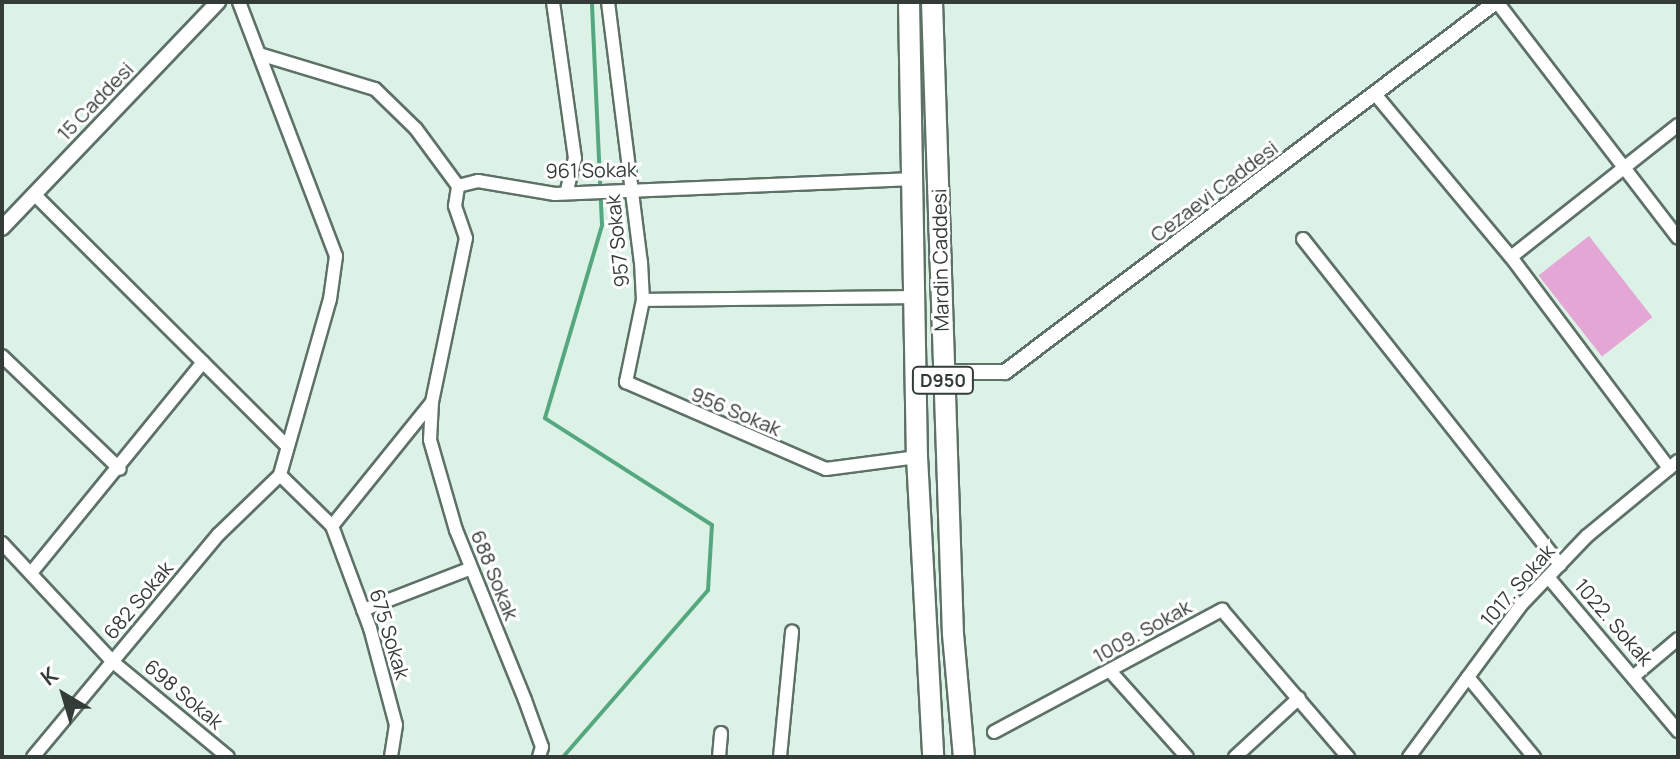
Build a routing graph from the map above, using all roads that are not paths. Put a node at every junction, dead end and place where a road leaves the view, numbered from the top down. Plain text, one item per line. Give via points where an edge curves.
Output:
1 (218, 2) edge
2 (239, 2) edge
3 (553, 2) edge
4 (608, 2) edge
5 (909, 2) edge
6 (932, 2) edge
7 (1496, 2) edge
8 (259, 54) junction
9 (1375, 94) junction
10 (1678, 125) edge
11 (1624, 168) junction
12 (914, 179) junction
13 (458, 186) junction
14 (632, 189) junction
15 (570, 193) junction
16 (34, 194) junction
17 (2, 228) edge
18 (1678, 238) edge
19 (1303, 239) dead end
20 (1511, 257) junction
21 (915, 297) junction
22 (643, 300) junction
23 (2, 356) edge
24 (203, 362) junction
25 (942, 372) junction
26 (432, 402) junction
27 (287, 446) junction
28 (917, 457) junction
29 (1673, 464) edge
30 (120, 469) junction
31 (280, 475) junction
32 (332, 526) junction
33 (2, 543) edge
34 (1560, 565) junction
35 (469, 569) junction
36 (31, 573) junction
37 (1548, 577) junction
38 (363, 610) junction
39 (792, 632) dead end
40 (1678, 639) edge
41 (113, 662) junction
42 (1111, 672) junction
43 (1634, 676) junction
44 (1468, 677) junction
45 (1299, 698) junction
46 (1678, 731) edge
47 (994, 732) dead end
48 (721, 733) dead end
49 (38, 755) edge
50 (228, 757) edge
51 (391, 757) edge
52 (539, 757) edge
53 (719, 757) edge
54 (780, 757) edge
55 (933, 757) edge
56 (964, 757) edge
57 (1187, 757) edge
58 (1235, 757) edge
59 (1348, 757) edge
60 (1409, 757) edge
61 (1534, 757) edge

1 - 16 street, 15 Caddesi
2 - 8 street
3 - 15 street via 575,158
4 - 14 street, 957 Sokak
5 - 12 highway, Mardin Caddesi / D950
6 - 25 highway, Mardin Caddesi / D950
7 - 9 street, Cezaevi Caddesi
7 - 11 street
8 - 13 street via 375,89 416,129
8 - 27 street via 336,256 330,299
9 - 20 street
9 - 25 street, Cezaevi Caddesi via 1005,372
10 - 11 street
11 - 18 street
11 - 20 street
12 - 14 street, 961 Sokak
12 - 21 highway, Mardin Caddesi / D950
13 - 15 street, 961 Sokak via 478,181
13 - 26 street via 455,206 466,238
14 - 15 street, 961 Sokak
14 - 22 street, 957 Sokak
16 - 17 street, 15 Caddesi
16 - 24 street
19 - 34 street
20 - 29 street
21 - 22 street, 957 Sokak
21 - 28 highway, Mardin Caddesi / D950
22 - 28 street, 956 Sokak via 626,363 626,382 633,389 826,469
23 - 30 street
24 - 27 street
24 - 30 street
25 - 56 highway, Mardin Caddesi / D950
26 - 32 street
26 - 35 street, 688 Sokak via 430,440
27 - 31 street
28 - 55 highway, Mardin Caddesi / D950
29 - 34 street, 1017. Sokak
30 - 36 street
31 - 32 street
31 - 41 street, 682 Sokak via 219,534
32 - 38 street, 675 Sokak
33 - 36 street, 698 Sokak
34 - 37 street, 1017. Sokak
35 - 38 street
35 - 52 street, 688 Sokak via 525,700 542,747
36 - 41 street, 698 Sokak
37 - 43 street, 1022. Sokak
37 - 44 street, 1017. Sokak
38 - 51 street, 675 Sokak via 396,725
39 - 54 street
40 - 43 street
41 - 49 street, 682 Sokak
41 - 50 street, 698 Sokak
42 - 45 street, 1009. Sokak via 1222,610
42 - 47 street, 1009. Sokak
42 - 57 street
43 - 46 street, 1022. Sokak
44 - 60 street, 1017. Sokak
44 - 61 street
45 - 58 street
45 - 59 street, 1009. Sokak
48 - 53 street

